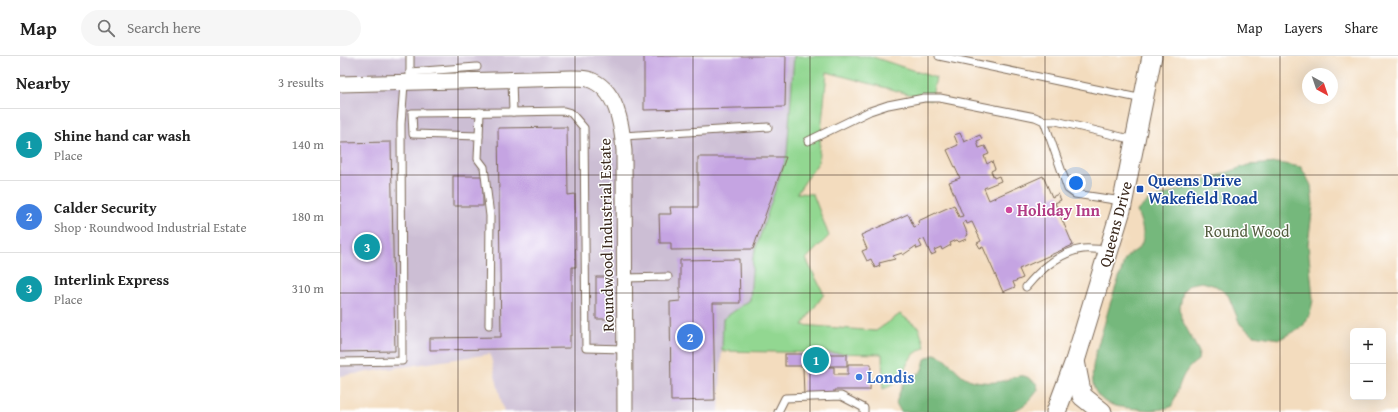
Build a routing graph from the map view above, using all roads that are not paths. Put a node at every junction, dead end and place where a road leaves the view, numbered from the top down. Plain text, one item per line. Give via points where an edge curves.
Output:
1 (410, 56) edge
2 (939, 56) edge
3 (1152, 56) edge
4 (477, 67) dead end
5 (512, 78) junction
6 (408, 80) junction
7 (340, 84) edge
8 (1144, 99) junction
9 (480, 112) junction
10 (513, 112) junction
11 (1044, 121) junction
12 (768, 127) dead end
13 (479, 136) junction
14 (623, 136) junction
15 (1135, 140) junction
16 (808, 141) dead end
17 (1123, 201) junction
18 (1109, 250) junction
19 (668, 277) dead end
20 (625, 278) junction
21 (1026, 287) dead end
22 (489, 326) dead end
23 (625, 349) junction
24 (1075, 361) junction
25 (340, 362) edge
26 (625, 412) edge
27 (778, 412) edge
28 (864, 412) edge
29 (1056, 412) edge
30 (1102, 412) edge

1 - 6 lane
2 - 8 lane
3 - 8 street, Queens Drive
4 - 6 lane
5 - 6 street, Roundwood Industrial Estate
5 - 10 lane
5 - 14 street, Roundwood Industrial Estate via 588,79 605,90 617,108
6 - 7 street, Roundwood Industrial Estate
6 - 25 lane via 401,124 402,361
8 - 15 street, Queens Drive
9 - 10 lane
9 - 13 lane
9 - 13 lane via 412,113 413,134
10 - 23 lane via 564,111 571,113 584,128 586,348
11 - 15 lane via 1056,121
11 - 16 lane via 940,98 924,98 888,104
11 - 17 lane via 1068,189 1075,194
12 - 14 lane
13 - 22 lane via 478,159 484,167 490,216
14 - 20 street, Roundwood Industrial Estate
15 - 17 street, Queens Drive
17 - 18 street, Queens Drive
18 - 21 lane via 1085,249 1067,255 1046,266
18 - 24 street, Queens Drive
19 - 20 lane
20 - 23 street, Roundwood Industrial Estate
23 - 26 street, Roundwood Industrial Estate
24 - 29 street, Queens Drive
24 - 30 street via 1082,396
27 - 28 lane via 785,398 841,396 864,408

